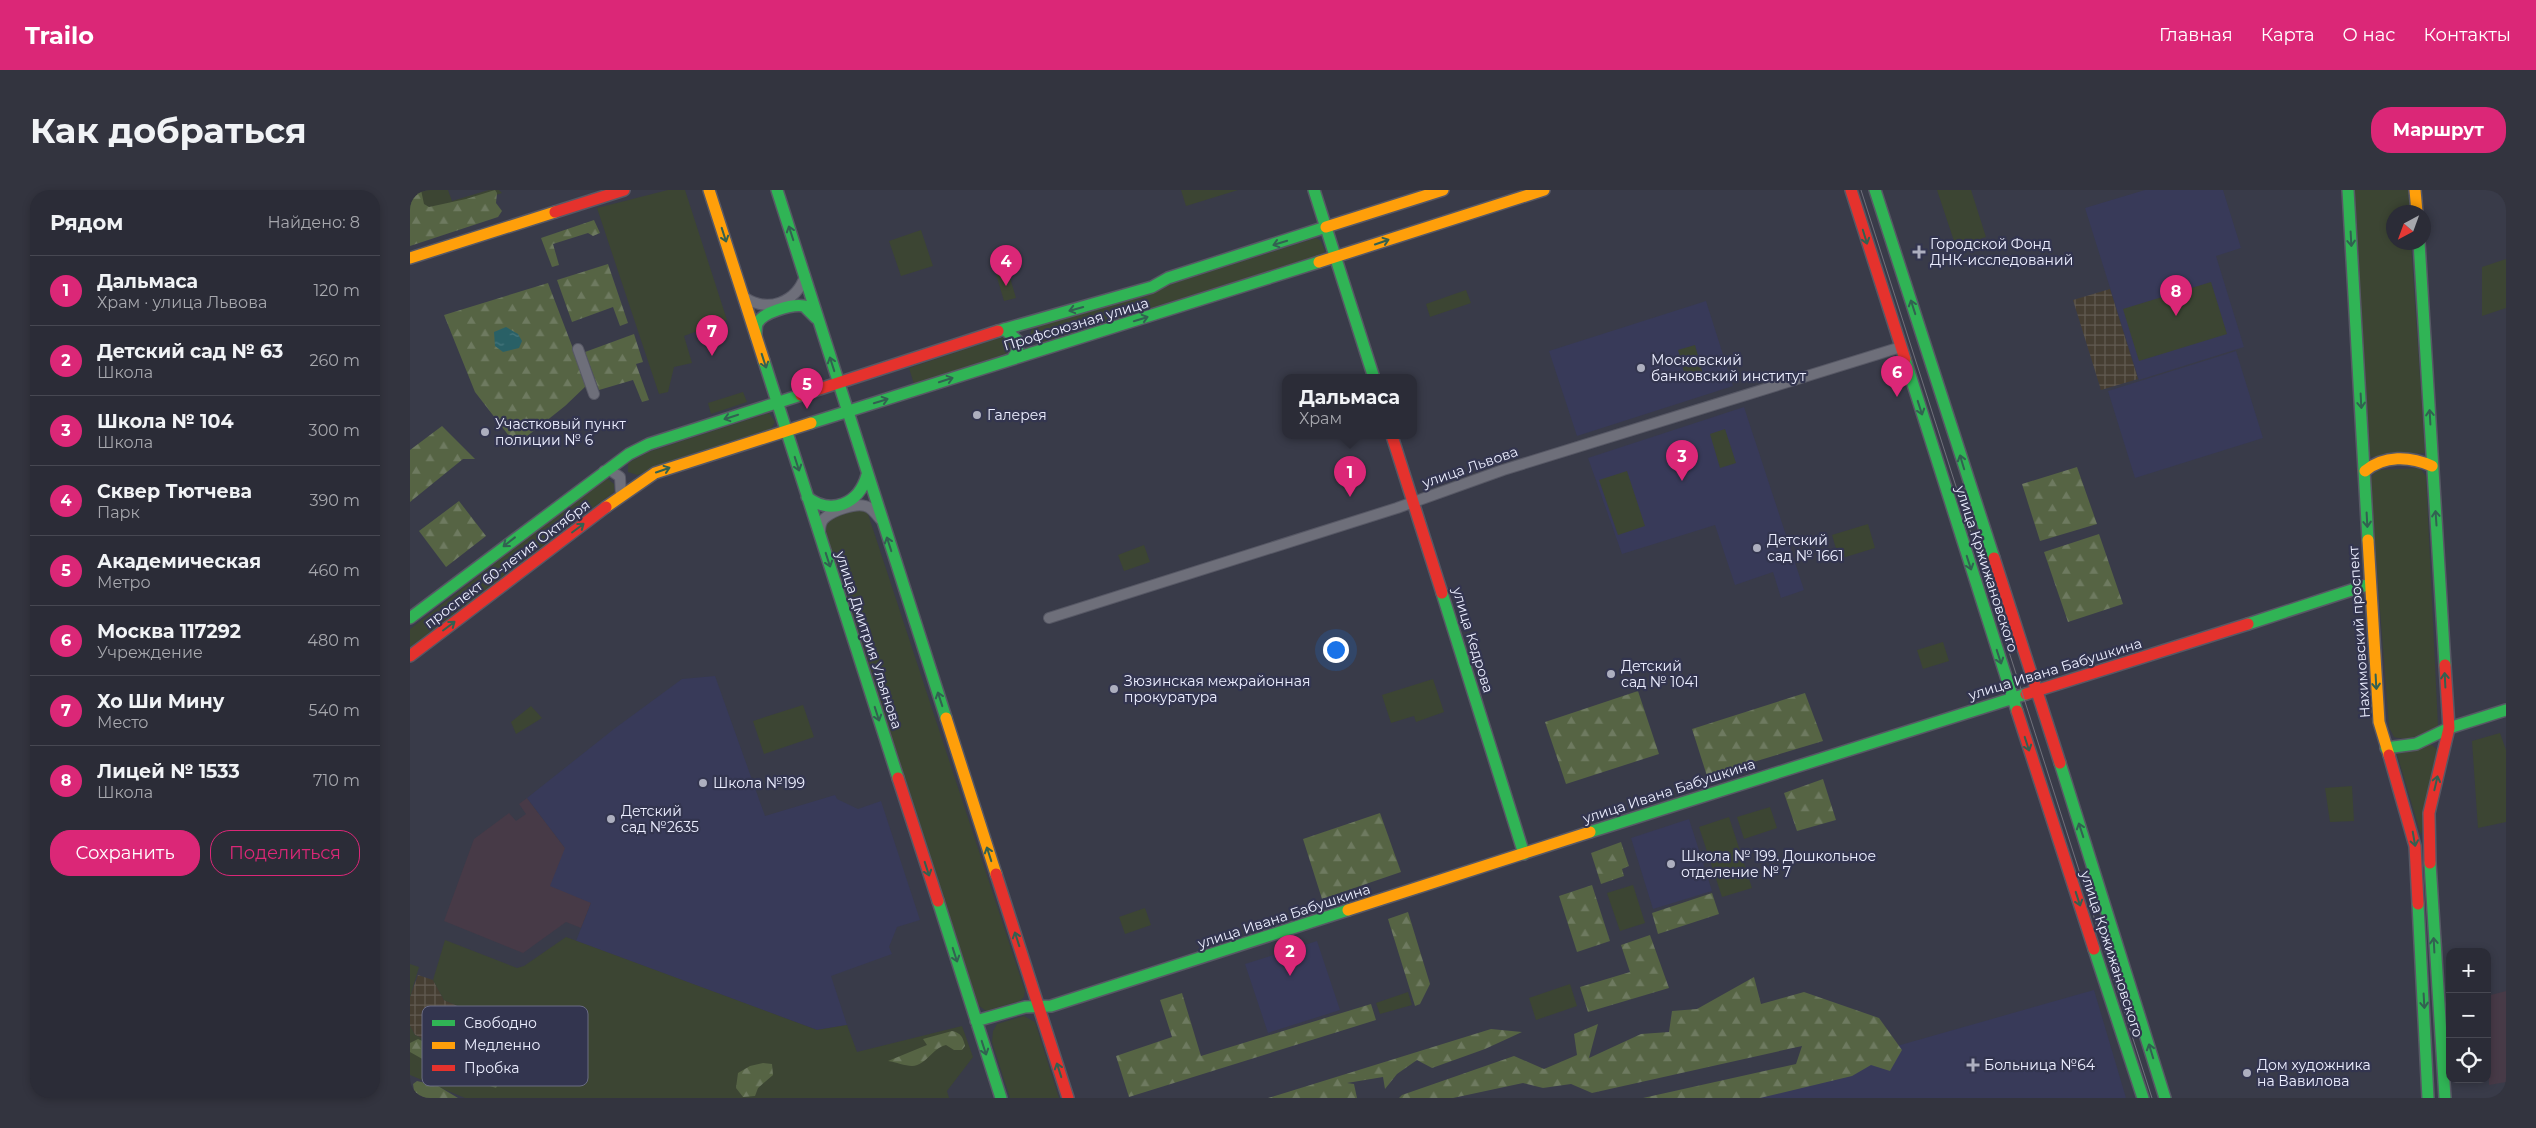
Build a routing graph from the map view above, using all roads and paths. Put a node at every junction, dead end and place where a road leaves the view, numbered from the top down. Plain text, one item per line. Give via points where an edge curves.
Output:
1 (624, 190) edge
2 (709, 190) edge
3 (777, 190) edge
4 (1314, 190) edge
5 (1443, 190) edge
6 (1851, 190) edge
7 (1874, 190) edge
8 (2348, 190) edge
9 (2415, 190) edge
10 (1541, 191) edge
11 (2416, 205) edge
12 (1326, 229) junction
13 (2419, 250) edge
14 (410, 258) edge
15 (1336, 258) junction
16 (804, 276) junction
17 (744, 297) junction
18 (818, 320) junction
19 (1026, 323) junction
20 (1004, 329) junction
21 (756, 337) junction
22 (1900, 347) junction
23 (578, 349) dead end
24 (1037, 351) junction
25 (1012, 359) junction
26 (1373, 374) edge
27 (838, 383) junction
28 (594, 394) dead end
29 (777, 402) junction
30 (847, 411) junction
31 (786, 431) junction
32 (1393, 439) edge
33 (2432, 466) junction
34 (604, 471) junction
35 (2365, 471) junction
36 (868, 475) junction
37 (621, 495) junction
38 (807, 497) junction
39 (1414, 502) junction
40 (882, 522) junction
41 (820, 534) junction
42 (2370, 584) junction
43 (410, 618) edge
44 (1049, 618) dead end
45 (410, 656) edge
46 (2036, 691) junction
47 (2012, 698) junction
48 (2506, 710) edge
49 (2449, 728) junction
50 (2386, 748) junction
51 (1524, 854) junction
52 (1038, 1006) junction
53 (976, 1021) junction
54 (2444, 1081) junction
55 (1001, 1098) edge
56 (1068, 1098) edge
57 (2143, 1098) edge
58 (2165, 1098) edge
59 (2428, 1098) edge
60 (2445, 1098) edge
61 (2458, 1098) edge

1 - 14 main road
2 -> 17 main road, улица Дмитрия Ульянова
16 -> 3 main road
4 - 12 main road
5 - 12 main road, Профсоюзная улица
6 -> 22 main road, улица Кржижановского
46 -> 7 main road, улица Кржижановского
8 -> 35 main road, Нахимовский проспект
9 - 11 main road
15 -> 10 main road, Профсоюзная улица
12 - 15 main road
12 -> 19 main road, Профсоюзная улица via 1168,278 1152,287
33 -> 13 main road
24 -> 15 main road, Профсоюзная улица
15 - 26 main road
16 - 17 street via 799,289 788,300 766,306
16 - 18 main road
17 - 21 main road, улица Дмитрия Ульянова
18 - 21 main road via 811,311 797,305 761,318
27 -> 18 main road
19 - 20 main road, Профсоюзная улица
19 - 24 main road via 1025,338
20 - 25 main road via 1018,341 1017,352
20 - 27 main road, Профсоюзная улица
21 -> 29 main road, улица Дмитрия Ульянова
22 - 39 street, улица Львова via 1503,470
22 -> 47 main road, улица Кржижановского
23 - 28 street
24 - 25 main road, Профсоюзная улица
30 -> 25 main road, Профсоюзная улица
27 - 29 main road, Профсоюзная улица
27 - 30 main road
29 - 31 main road, улица Дмитрия Ульянова
29 -> 34 main road, Профсоюзная улица via 649,444
30 - 31 main road, Профсоюзная улица
30 - 36 main road
37 -> 31 main road, Профсоюзная улица via 655,473
31 -> 38 main road, улица Дмитрия Ульянова
32 - 39 main road, улица Кедрова
33 - 35 main road via 2423,461 2397,460 2374,464
49 -> 33 main road
34 - 37 street via 610,470 620,477
34 -> 43 main road, проспект 60-летия Октября
35 -> 42 main road, Нахимовский проспект
36 - 38 main road via 860,494 838,504 819,506
36 - 40 main road
45 -> 37 main road, проспект 60-летия Октября
38 - 41 main road, улица Дмитрия Ульянова
39 - 44 street, улица Львова
39 - 51 main road, улица Кедрова
40 - 41 street via 865,506 856,506 826,516
52 -> 40 main road
41 -> 53 main road, улица Дмитрия Ульянова
42 - 46 main road, улица Ивана Бабушкина
42 -> 50 main road, Нахимовский проспект via 2378,716
46 - 47 main road, улица Ивана Бабушкина
58 -> 46 main road, улица Кржижановского
47 - 51 main road, улица Ивана Бабушкина
47 -> 57 main road, улица Кржижановского
48 - 49 main road
49 - 50 main road via 2416,744
54 -> 49 main road via 2428,834
50 -> 59 main road, Нахимовский проспект via 2415,846
51 - 52 main road, улица Ивана Бабушкина via 1051,1006
52 - 53 main road, улица Ивана Бабушкина
56 -> 52 main road
53 -> 55 main road, улица Дмитрия Ульянова
54 - 60 main road
54 - 61 main road

